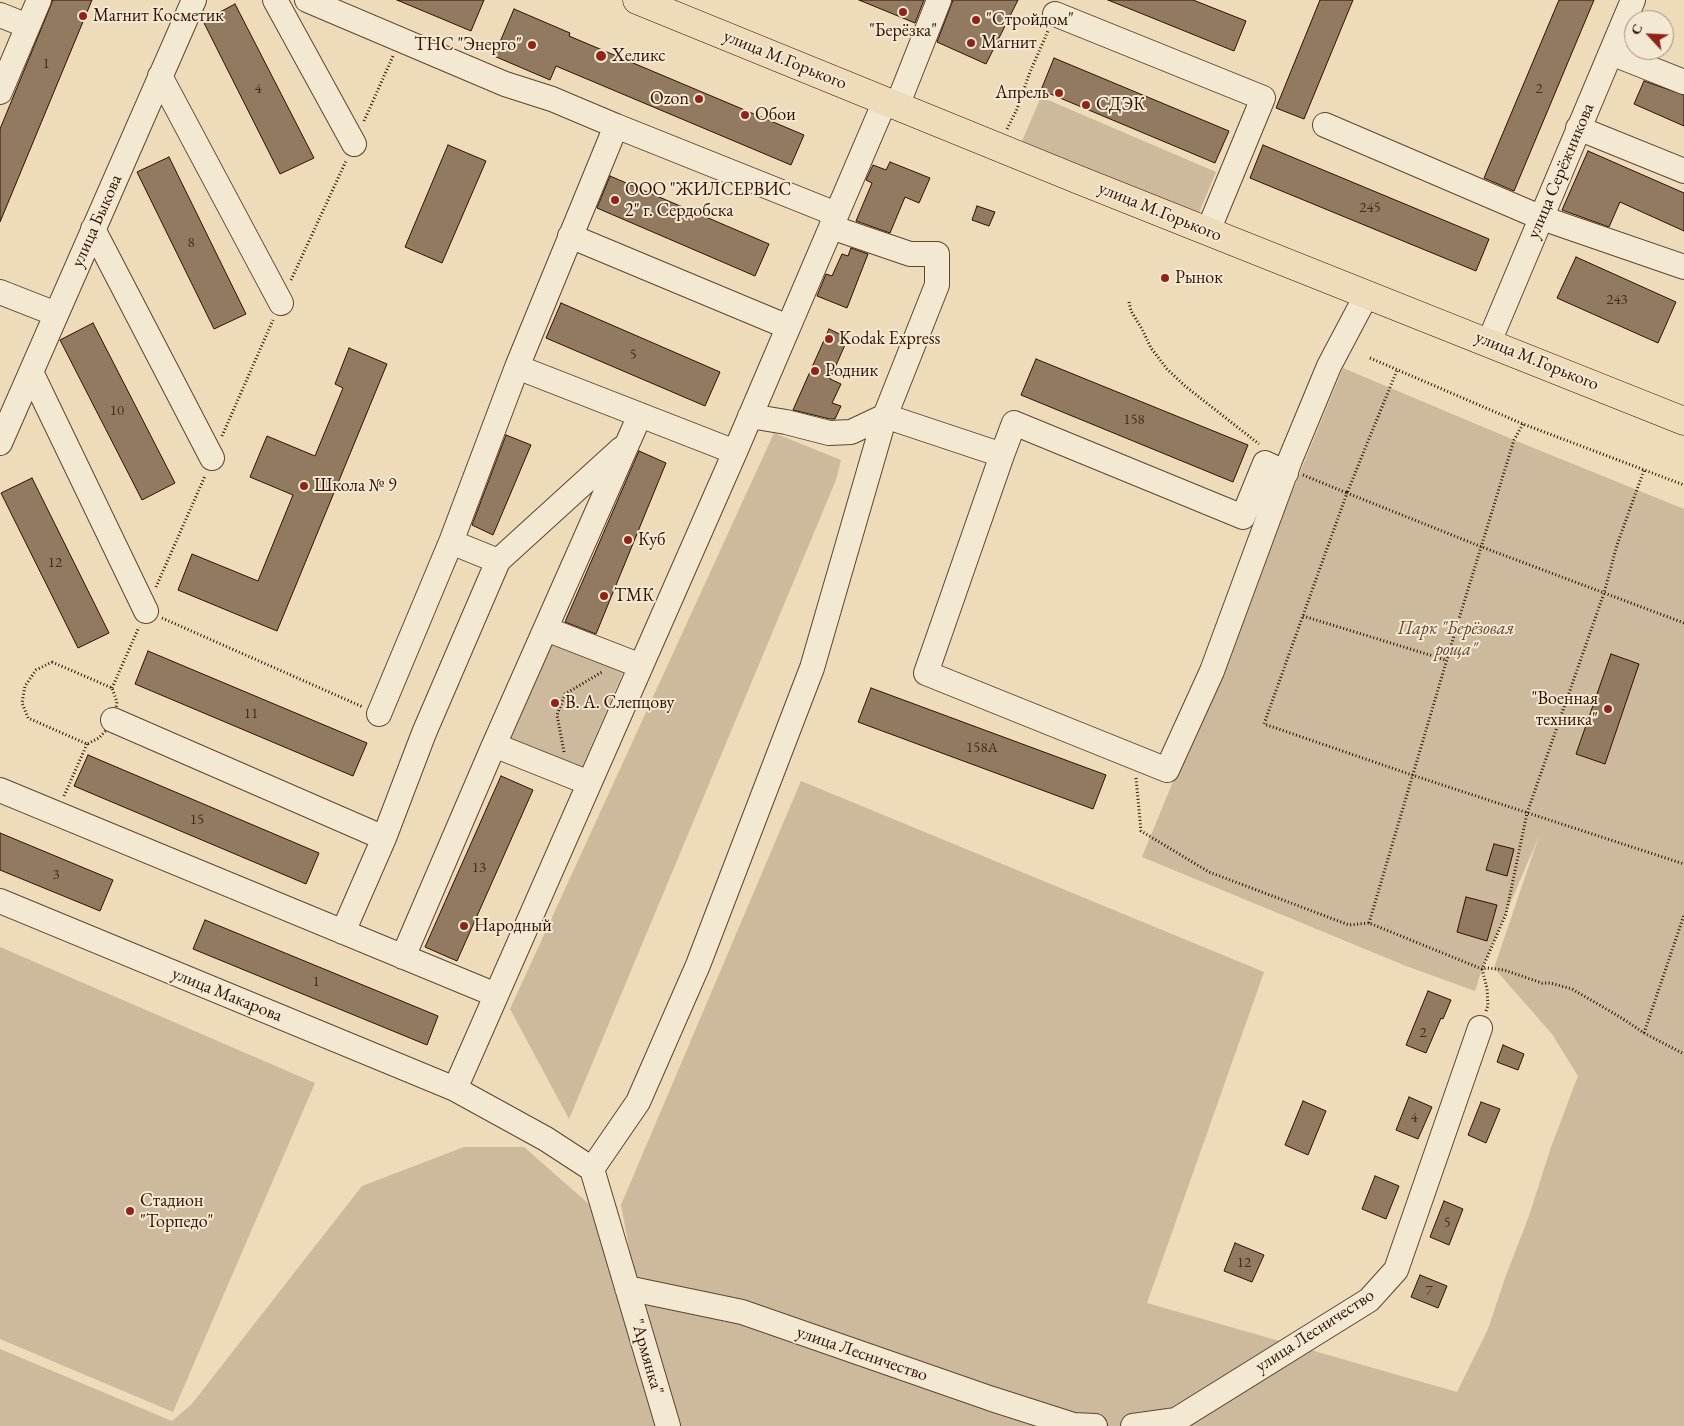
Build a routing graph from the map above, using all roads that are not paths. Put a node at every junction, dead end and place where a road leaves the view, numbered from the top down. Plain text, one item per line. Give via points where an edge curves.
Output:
1 (39, 0) edge
2 (194, 0) edge
3 (275, 0) edge
4 (307, 0) edge
5 (637, 0) edge
6 (939, 0) edge
7 (1633, 0) edge
8 (1055, 14) road end
9 (0, 15) edge
10 (28, 26) junction
11 (1611, 53) junction
12 (160, 76) junction
13 (1684, 82) edge
14 (0, 92) edge
15 (891, 104) junction
16 (1325, 125) dead end
17 (616, 126) junction
18 (1578, 128) junction
19 (354, 144) road end
20 (1684, 171) edge
21 (1542, 218) junction
22 (833, 220) junction
23 (94, 229) junction
24 (1208, 231) junction
25 (570, 236) junction
26 (1684, 267) edge
27 (0, 292) edge
28 (1367, 294) junction
29 (281, 303) road end
30 (56, 314) junction
31 (788, 327) junction
32 (1489, 342) junction
33 (517, 367) junction
34 (31, 372) junction
35 (640, 415) junction
36 (750, 416) junction
37 (884, 416) junction
38 (1684, 421) edge
39 (628, 442) junction
40 (0, 443) edge
41 (734, 452) junction
42 (1002, 455) junction
43 (212, 458) road end
44 (1288, 466) junction
45 (451, 542) junction
46 (498, 561) junction
47 (146, 611) road end
48 (546, 629) junction
49 (632, 662) junction
50 (379, 714) road end
51 (113, 720) road end
52 (494, 744) junction
53 (579, 779) junction
54 (0, 790) edge
55 (384, 838) junction
56 (0, 901) edge
57 (343, 932) junction
58 (403, 957) junction
59 (496, 995) junction
60 (1480, 1028) road end
61 (455, 1089) junction
62 (592, 1169) junction
63 (627, 1288) junction
64 (668, 1426) edge
65 (1095, 1426) edge
66 (1133, 1426) edge

1 - 10 street
2 - 12 street, улица Быкова
3 - 19 street
4 - 17 street via 505,84 552,99
5 - 15 main road, улица М.Горького
6 - 15 street
7 - 11 street, улица Серёжникова
8 - 24 street via 1263,98
9 - 10 street
10 - 14 street
11 - 13 street
11 - 18 street, улица Серёжникова
12 - 23 street, улица Быкова
12 - 29 street
15 - 22 street
15 - 24 main road, улица М.Горького
16 - 21 street
17 - 22 street
17 - 25 street
18 - 20 street
18 - 21 street, улица Серёжникова
21 - 26 street
21 - 32 street, улица Серёжникова
22 - 31 street
22 - 37 street via 910,254 937,254 937,285
23 - 30 street, улица Быкова
23 - 43 street
24 - 28 main road, улица М.Горького
25 - 31 street
25 - 33 street
27 - 30 street
28 - 32 main road, улица М.Горького
28 - 44 street via 1329,366
30 - 34 street, улица Быкова
31 - 36 street
32 - 38 main road, улица М.Горького
33 - 35 street
33 - 45 street
34 - 40 street, улица Быкова
34 - 47 street
35 - 39 street
35 - 41 street
36 - 37 street via 830,434 851,432
36 - 41 street
37 - 42 street
37 - 62 street via 812,668 702,956 638,1102
39 - 46 street
39 - 48 street
41 - 49 street
42 - 44 street via 1014,423 1243,517 1264,463
42 - 44 street via 926,673 1167,770 1212,671
45 - 46 street
45 - 50 street
46 - 55 street via 424,733
48 - 49 street
48 - 52 street
49 - 53 street
51 - 55 street
52 - 53 street
52 - 58 street
53 - 59 street
54 - 57 street
55 - 57 street
56 - 61 street, улица Макарова
57 - 58 street
58 - 59 street
59 - 61 street
60 - 66 street, улица Лесничество via 1396,1270 1369,1300 1176,1420
61 - 62 street, улица Макарова via 546,1139
62 - 63 street, "Армянка"
63 - 64 street, "Армянка"
63 - 65 street, улица Лесничество via 742,1312 992,1399 1073,1425

